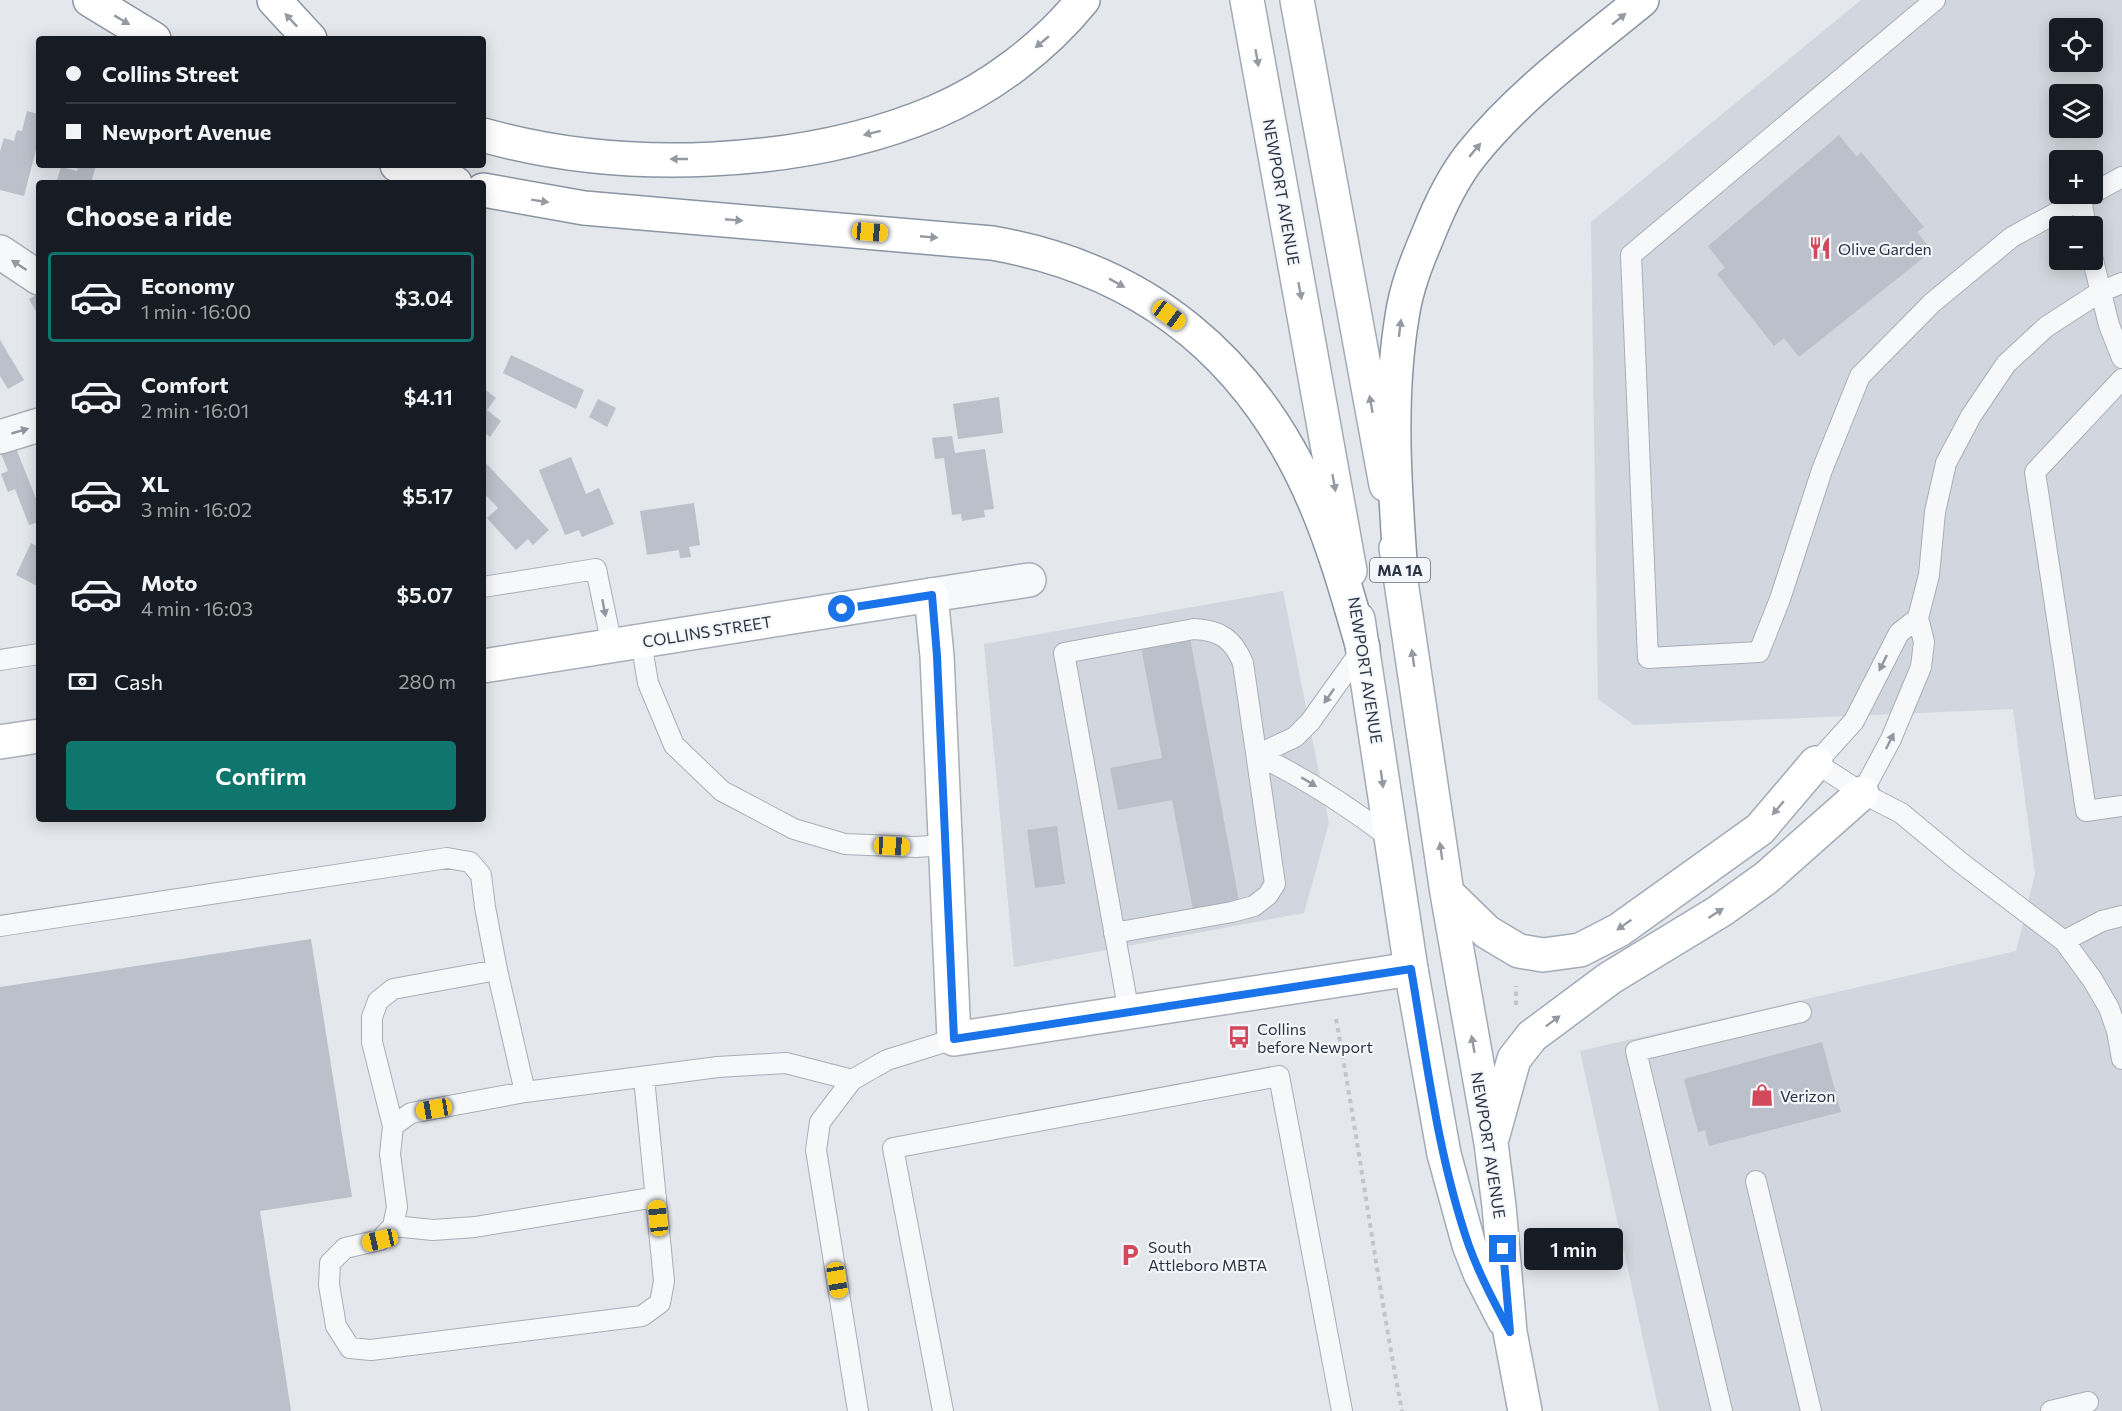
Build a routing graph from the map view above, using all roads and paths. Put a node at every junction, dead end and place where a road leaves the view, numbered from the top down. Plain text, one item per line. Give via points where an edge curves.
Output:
1 (90, 0) edge
2 (274, 0) edge
3 (1083, 0) edge
4 (1247, 0) edge
5 (1298, 0) edge
6 (1642, 0) edge
7 (1935, 0) edge
8 (149, 36) edge
9 (307, 36) edge
10 (486, 136) edge
11 (408, 168) edge
12 (2122, 177) edge
13 (446, 180) edge
14 (2103, 188) edge
15 (486, 191) edge
16 (2074, 204) edge
17 (0, 252) edge
18 (2095, 270) edge
19 (36, 276) edge
20 (2122, 283) edge
21 (2100, 292) junction
22 (2122, 358) edge
23 (2122, 379) edge
24 (36, 426) edge
25 (0, 437) edge
26 (1401, 575) junction
27 (1029, 580) dead end
28 (486, 587) edge
29 (932, 595) junction
30 (1918, 618) junction
31 (626, 644) junction
32 (1363, 648) junction
33 (36, 654) edge
34 (0, 660) edge
35 (486, 666) edge
36 (36, 736) edge
37 (0, 742) edge
38 (1257, 755) junction
39 (1816, 763) junction
40 (1862, 793) junction
41 (2122, 806) edge
42 (1390, 838) junction
43 (945, 845) junction
44 (1447, 892) junction
45 (2122, 916) edge
46 (0, 926) edge
47 (1114, 933) junction
48 (2064, 941) junction
49 (1411, 969) junction
50 (497, 970) junction
51 (1516, 976) dead end
52 (1515, 1006) dead end
53 (1801, 1012) dead end
54 (1129, 1013) junction
55 (1336, 1019) dead end
56 (954, 1039) junction
57 (2122, 1059) edge
58 (644, 1078) junction
59 (852, 1080) junction
60 (525, 1092) junction
61 (393, 1126) junction
62 (1491, 1143) junction
63 (1756, 1181) dead end
64 (656, 1197) junction
65 (393, 1226) junction
66 (1510, 1332) junction
67 (2088, 1402) dead end
68 (858, 1411) edge
69 (943, 1411) edge
70 (1342, 1411) edge
71 (1402, 1411) edge
72 (1525, 1411) edge
73 (1722, 1411) edge
74 (1811, 1411) edge
75 (2051, 1411) edge

1 -> 8 main road
9 -> 2 main road
3 -> 10 main road via 1023,57 961,98 887,130 832,143 748,156 644,158 549,150
4 -> 32 main road, NEWPORT AVENUE / MA 1A
26 -> 5 main road, NEWPORT AVENUE / MA 1A
26 -> 6 main road via 1395,483 1398,348 1410,282 1432,223 1469,157 1509,112
7 - 16 lane via 1631,255 1648,658 1759,652 1822,470 1860,376 1932,303 2012,237
11 - 13 main road
12 - 14 lane
15 -> 32 main road via 584,208 992,243 1051,256 1112,280 1158,307 1199,338 1237,374 1267,412 1316,506 1340,568
19 -> 17 street
18 - 21 lane
20 - 21 lane
21 - 22 lane
21 - 30 lane via 2046,327 2006,364 1971,416 1946,463 1935,512 1929,575
23 - 41 lane via 2035,472 2086,811
25 -> 24 street
44 -> 26 main road, NEWPORT AVENUE / MA 1A
27 - 29 street, COLLINS STREET
28 -> 31 lane via 596,569
29 - 31 main road, COLLINS STREET
29 - 43 main road
30 -> 39 lane via 1899,633 1854,721
40 -> 30 lane via 1891,739 1921,667 1924,642
31 - 35 main road, COLLINS STREET
31 - 43 lane via 674,744 722,792 794,828 844,844
32 -> 38 lane via 1310,722 1295,737
32 -> 42 main road, NEWPORT AVENUE / MA 1A
33 - 34 lane
36 - 37 main road
38 -> 42 lane via 1330,794
38 - 47 lane via 1275,884 1268,896 1254,906 1232,912
38 - 47 lane via 1243,663 1224,636 1209,629 1194,629 1064,653
39 - 40 lane
39 -> 44 main road via 1760,828 1619,930 1580,950 1543,955 1519,951 1486,932
40 - 48 lane via 1901,813
62 -> 40 main road via 1514,1059 1532,1036 1610,978 1766,878
42 - 49 main road, NEWPORT AVENUE / MA 1A
43 - 56 main road
62 -> 44 main road, NEWPORT AVENUE / MA 1A
45 - 48 lane via 2102,921
46 - 50 lane via 447,858 470,862 481,876
47 - 54 lane
48 - 57 lane via 2109,1008
49 - 54 main road
49 - 66 main road, NEWPORT AVENUE / MA 1A via 1450,1184 1480,1273
50 - 60 lane
50 - 61 lane via 393,989 378,1001 372,1017 372,1042
51 - 52 path
53 - 73 lane via 1636,1051
54 - 56 main road
55 - 71 path
56 - 59 lane via 887,1060
58 - 59 lane via 718,1067 786,1064
58 - 60 lane
58 - 64 lane
59 - 68 lane via 820,1122 816,1150
60 - 61 lane via 411,1113
61 - 65 lane via 390,1155 397,1207
62 - 66 main road, NEWPORT AVENUE / MA 1A
63 - 74 lane
64 - 65 lane via 475,1227 432,1230
64 - 65 lane via 664,1281 660,1303 642,1316 371,1350 350,1348 336,1326 329,1285 330,1263 345,1248 380,1240
66 - 72 main road, NEWPORT AVENUE / MA 1A
67 - 75 lane
69 - 70 lane via 893,1148 1279,1076

